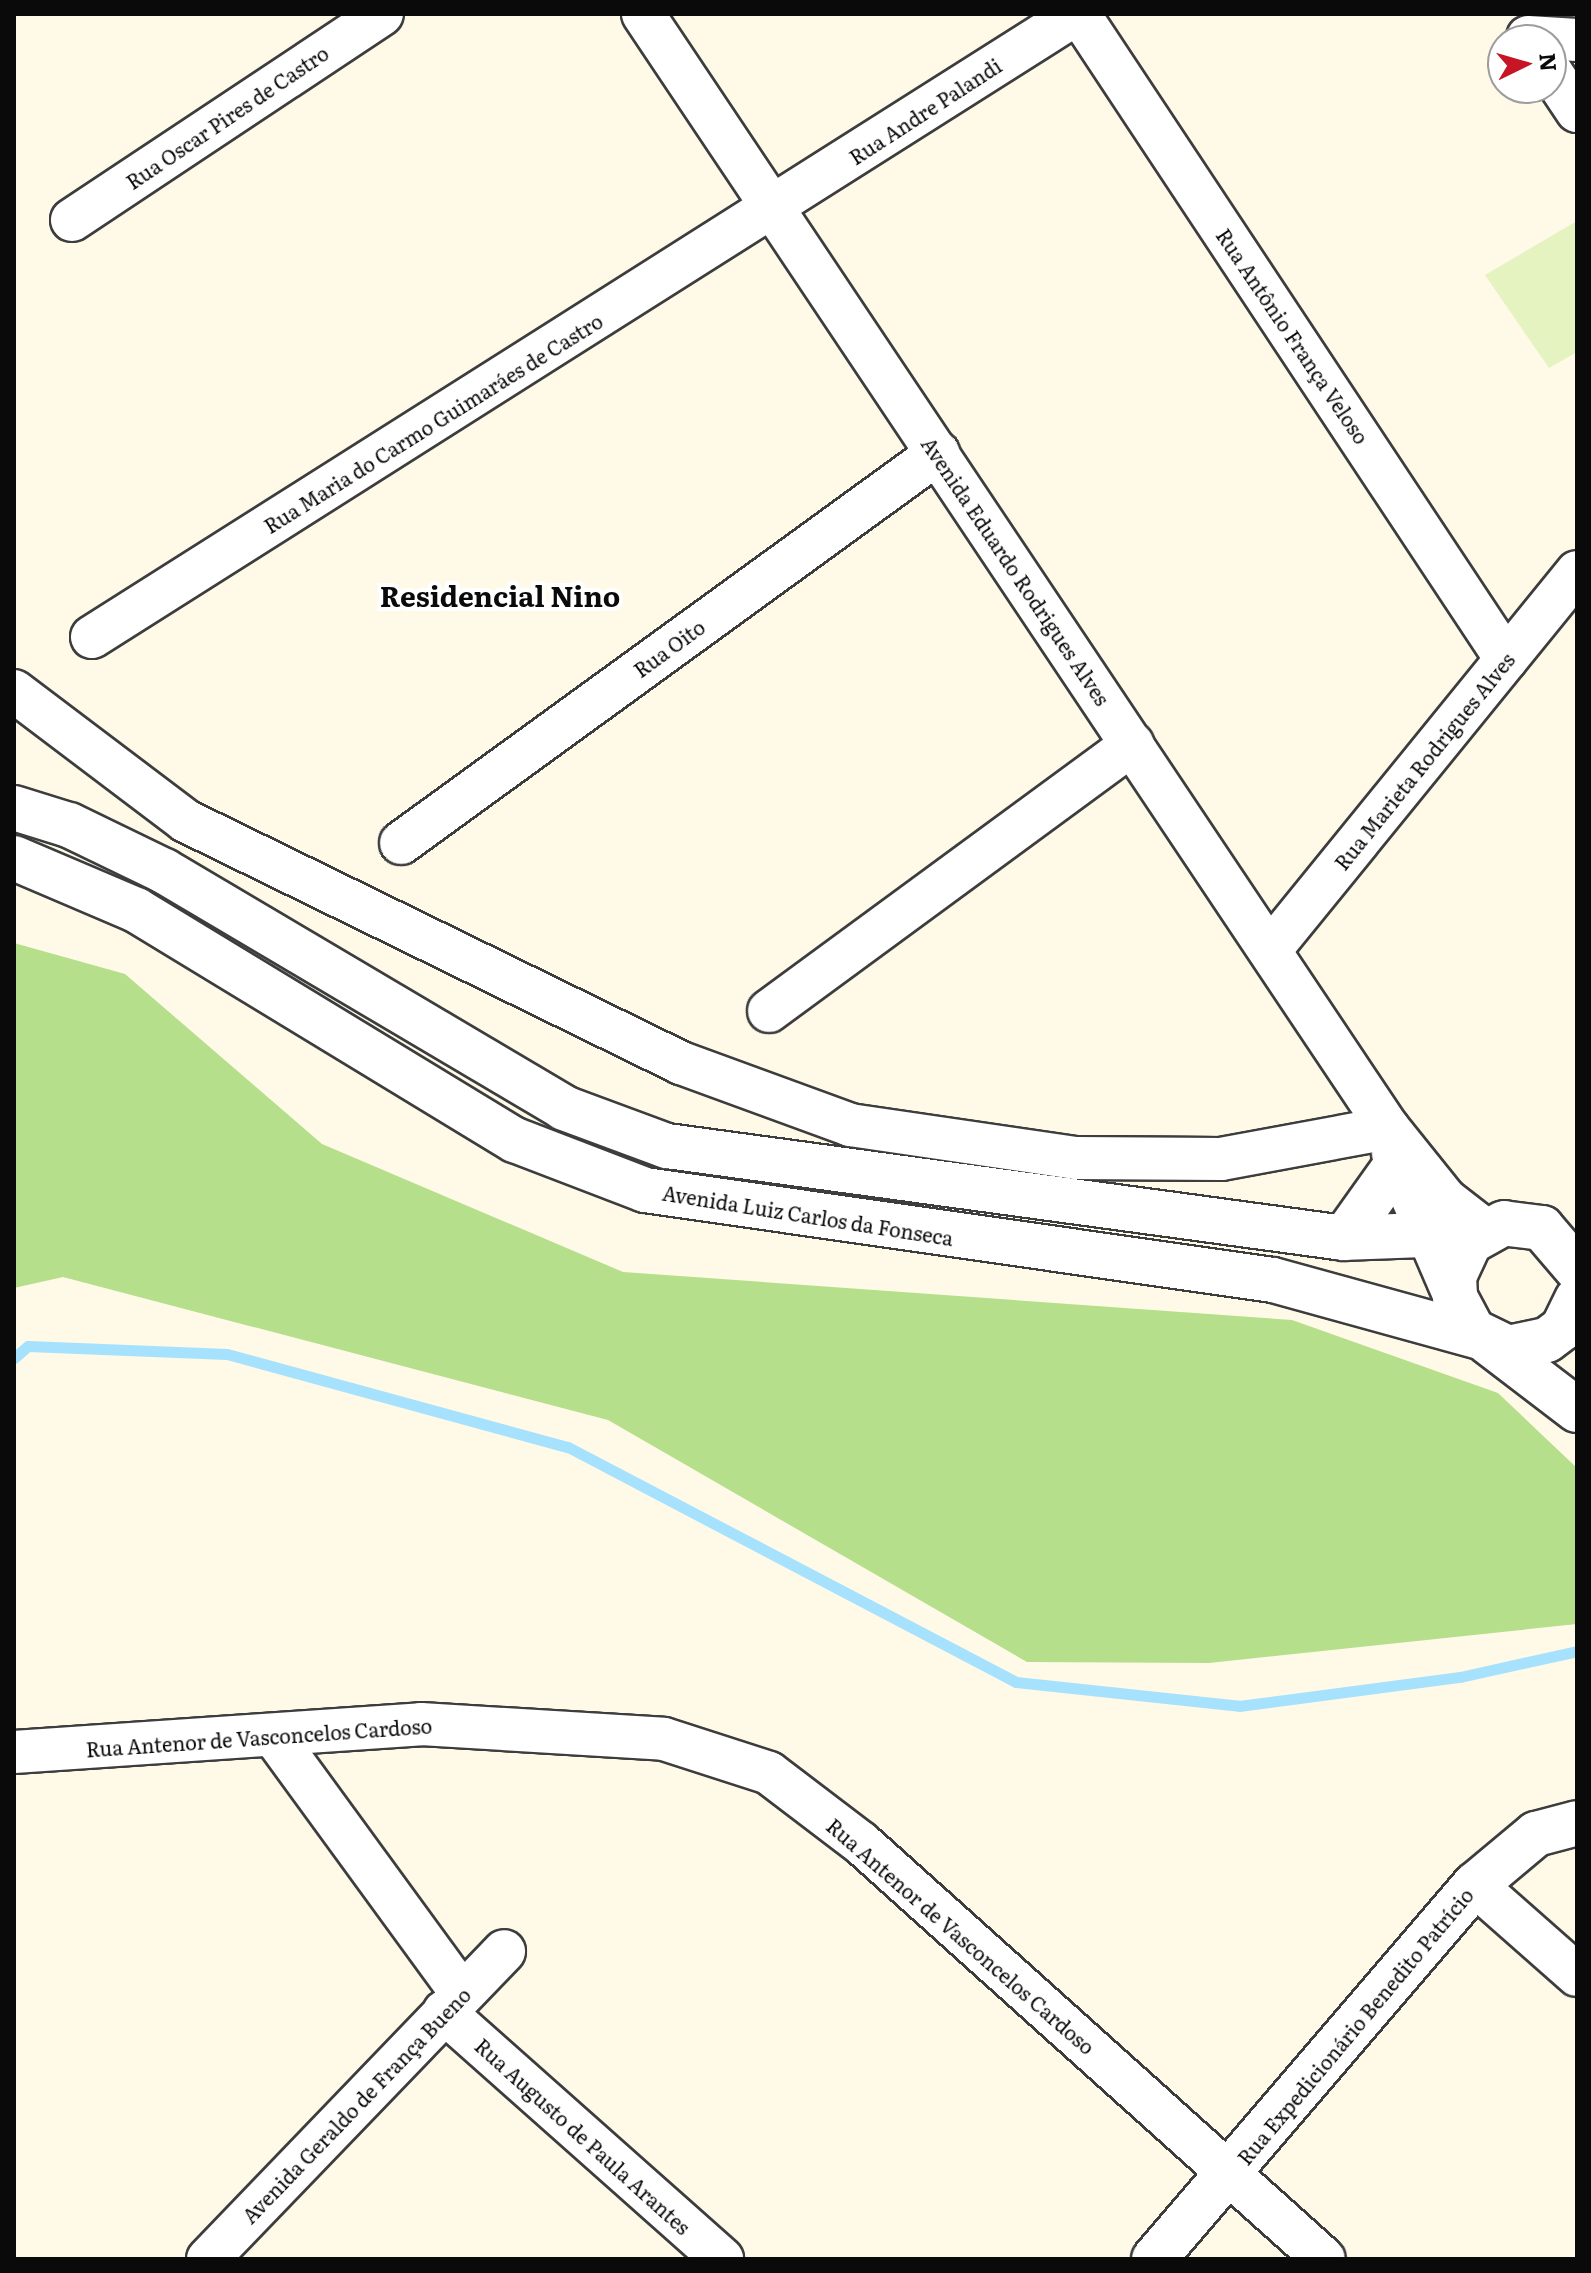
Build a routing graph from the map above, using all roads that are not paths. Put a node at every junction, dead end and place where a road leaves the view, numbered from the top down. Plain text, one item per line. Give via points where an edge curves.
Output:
1 (382, 14) edge
2 (643, 14) edge
3 (1077, 14) edge
4 (773, 208) junction
5 (72, 220) dead end
6 (938, 453) junction
7 (1577, 572) edge
8 (92, 637) dead end
9 (1506, 659) junction
10 (14, 691) edge
11 (1132, 744) junction
12 (14, 808) edge
13 (401, 843) dead end
14 (14, 858) edge
15 (1270, 950) junction
16 (769, 1011) dead end
17 (1392, 1147) junction
18 (1484, 1232) junction
19 (1424, 1235) junction
20 (1344, 1238) junction
21 (1575, 1248) edge
22 (1455, 1297) junction
23 (1577, 1299) edge
24 (1486, 1340) junction
25 (1577, 1410) edge
26 (274, 1736) junction
27 (14, 1752) edge
28 (1577, 1823) edge
29 (1475, 1885) junction
30 (504, 1951) dead end
31 (1577, 1975) edge
32 (453, 2003) junction
33 (1229, 2175) junction
34 (208, 2259) edge
35 (722, 2259) edge
36 (1154, 2259) edge
37 (1324, 2259) edge

1 - 5 street, Rua Oscar Pires de Castro
2 - 4 street, Avenida Eduardo Rodrigues Alves
3 - 4 street, Rua Andre Palandi
3 - 9 street, Rua Antônio França Veloso
4 - 6 street, Avenida Eduardo Rodrigues Alves
4 - 8 street, Rua Maria do Carmo Guimaráes de Castro
6 - 11 street, Avenida Eduardo Rodrigues Alves
6 - 13 street, Rua Oito
7 - 9 street, Rua Marieta Rodrigues Alves
9 - 15 street, Rua Marieta Rodrigues Alves
10 - 17 street via 186,821 681,1063 850,1125 1105,1158 1221,1159
11 - 15 street, Avenida Eduardo Rodrigues Alves
11 - 16 street
12 - 20 street via 69,825 164,871 564,1108 667,1146
14 - 24 street, Avenida Luiz Carlos da Fonseca via 136,910 515,1140 645,1190 1273,1280
15 - 17 street, Avenida Eduardo Rodrigues Alves
17 - 18 street, Avenida Eduardo Rodrigues Alves
17 - 19 street, Avenida Eduardo Rodrigues Alves
17 - 20 street
18 - 19 street
18 - 21 street via 1523,1222
18 - 22 street via 1460,1259
19 - 20 street
19 - 22 street, Avenida Eduardo Rodrigues Alves
22 - 24 street
23 - 24 street via 1563,1328 1547,1340 1528,1347
24 - 25 street
26 - 27 street, Rua Antenor de Vasconcelos Cardoso
26 - 32 street, Rua Augusto de Paula Arantes
26 - 33 street, Rua Antenor de Vasconcelos Cardoso via 421,1724 664,1739 769,1773 861,1843
28 - 29 street, Rua Expedicionário Benedito Patrício via 1536,1834
29 - 31 street
29 - 33 street, Rua Expedicionário Benedito Patrício
30 - 32 street, Avenida Geraldo de França Bueno
32 - 34 street, Avenida Geraldo de França Bueno
32 - 35 street, Rua Augusto de Paula Arantes
33 - 36 street, Rua Expedicionário Benedito Patrício
33 - 37 street, Rua Antenor de Vasconcelos Cardoso

